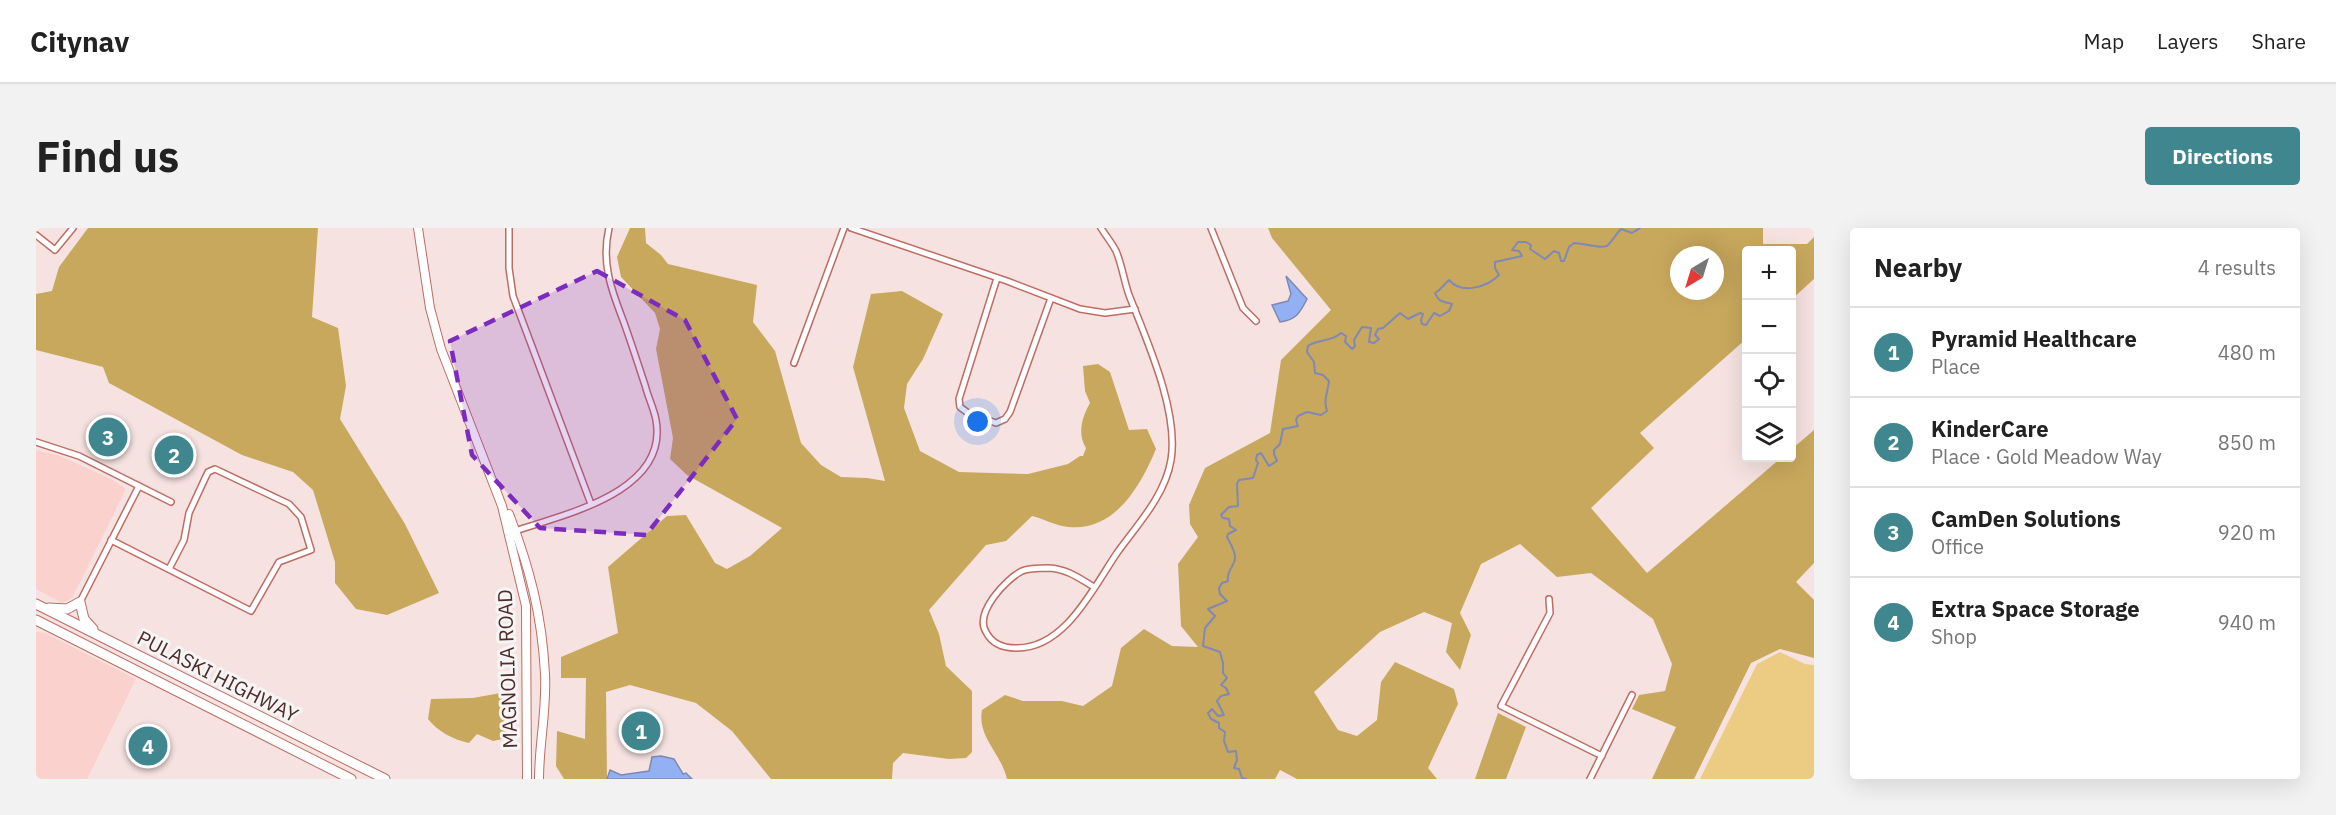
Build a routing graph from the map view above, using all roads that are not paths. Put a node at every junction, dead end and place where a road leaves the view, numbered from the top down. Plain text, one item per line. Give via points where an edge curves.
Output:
1 (73, 228) edge
2 (418, 228) edge
3 (509, 228) edge
4 (609, 228) edge
5 (844, 228) edge
6 (851, 228) edge
7 (1101, 228) edge
8 (1211, 228) edge
9 (36, 235) edge
10 (997, 278) junction
11 (1051, 298) junction
12 (1135, 309) junction
13 (1257, 321) dead end
14 (794, 363) dead end
15 (36, 442) edge
16 (482, 455) junction
17 (139, 486) junction
18 (171, 502) dead end
19 (591, 504) junction
20 (515, 531) junction
21 (111, 540) junction
22 (169, 569) junction
23 (1094, 587) junction
24 (1549, 599) dead end
25 (80, 602) junction
26 (38, 605) edge
27 (36, 620) edge
28 (36, 629) edge
29 (61, 632) junction
30 (102, 637) junction
31 (1632, 694) dead end
32 (1602, 756) junction
33 (351, 779) edge
34 (385, 779) edge
35 (527, 779) edge
36 (539, 779) edge
37 (1590, 779) edge

1 - 9 street via 55,250
2 - 16 main road, MAGNOLIA ROAD via 430,308 441,349
3 - 19 street via 513,296
4 - 19 street via 605,264 609,284 656,420 657,439 642,472 624,488
5 - 14 street
6 - 10 street
7 - 12 street via 1116,252
8 - 13 street via 1243,308
10 - 11 street
10 - 11 street via 959,399 968,413 996,423 1005,419
11 - 12 street via 1105,313
12 - 23 street via 1171,419 1171,460 1158,496
15 - 17 street via 79,456
16 - 20 main road, MAGNOLIA ROAD
16 - 35 main road, MAGNOLIA ROAD via 505,514 526,606
17 - 18 street
17 - 21 street
19 - 20 street
20 - 36 main road, MAGNOLIA ROAD via 528,563 538,610 545,675
21 - 22 street
21 - 25 street
22 - 22 street via 251,611 276,565 311,550 297,510 215,469 208,472 189,513 184,540
23 - 23 street via 1076,614 1055,635 1030,648 996,645 984,631 986,609 1007,582 1023,571 1066,570
24 - 32 street via 1550,613 1501,706
25 - 26 highway via 67,609
25 - 30 highway via 84,619
26 - 30 highway, PULASKI HIGHWAY
27 - 29 highway, PULASKI HIGHWAY
28 - 29 highway
29 - 33 highway, PULASKI HIGHWAY
30 - 34 highway, PULASKI HIGHWAY
31 - 32 street
32 - 37 street

